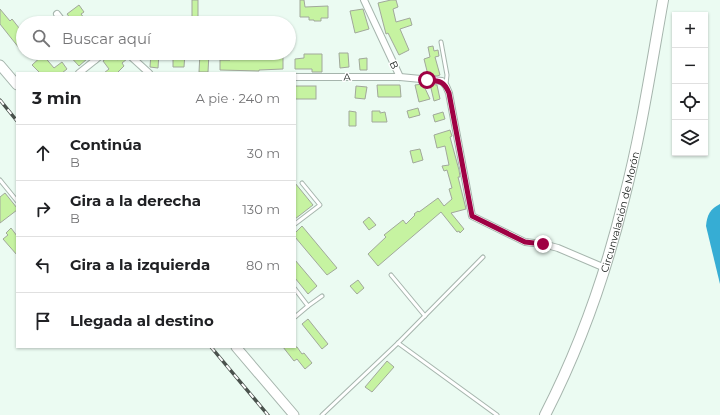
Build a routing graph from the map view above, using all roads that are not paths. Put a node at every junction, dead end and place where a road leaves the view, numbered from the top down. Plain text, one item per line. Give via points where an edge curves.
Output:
1 (364, 0) edge
2 (663, 0) edge
3 (441, 42) dead end
4 (95, 60) edge
5 (135, 60) edge
6 (0, 65) edge
7 (80, 72) edge
8 (148, 72) edge
9 (400, 76) junction
10 (296, 78) edge
11 (16, 84) edge
12 (446, 86) junction
13 (0, 180) edge
14 (302, 183) dead end
15 (16, 200) edge
16 (296, 223) edge
17 (483, 257) dead end
18 (605, 268) junction
19 (391, 275) dead end
20 (296, 290) edge
21 (322, 296) dead end
22 (308, 306) junction
23 (296, 316) edge
24 (425, 316) junction
25 (398, 343) junction
26 (237, 348) edge
27 (491, 411) junction
28 (294, 415) edge
29 (322, 415) edge
30 (488, 415) edge
31 (497, 415) edge
32 (545, 415) edge

1 - 9 street, B
2 - 18 main road, Circunvalación de Morón via 639,131 624,200
3 - 12 lane via 447,75
4 - 7 street
5 - 8 street
6 - 11 main road
9 - 10 street, A
9 - 12 street, B via 442,81
12 - 18 street via 471,214 476,219 525,242 558,248
13 - 15 lane
14 - 16 lane via 320,205
17 - 24 lane
18 - 32 main road, Circunvalación de Morón via 576,345
19 - 24 lane
20 - 22 lane
21 - 22 lane
22 - 23 lane
24 - 25 lane
25 - 27 lane
25 - 29 lane
26 - 28 main road
27 - 30 lane
27 - 31 lane

